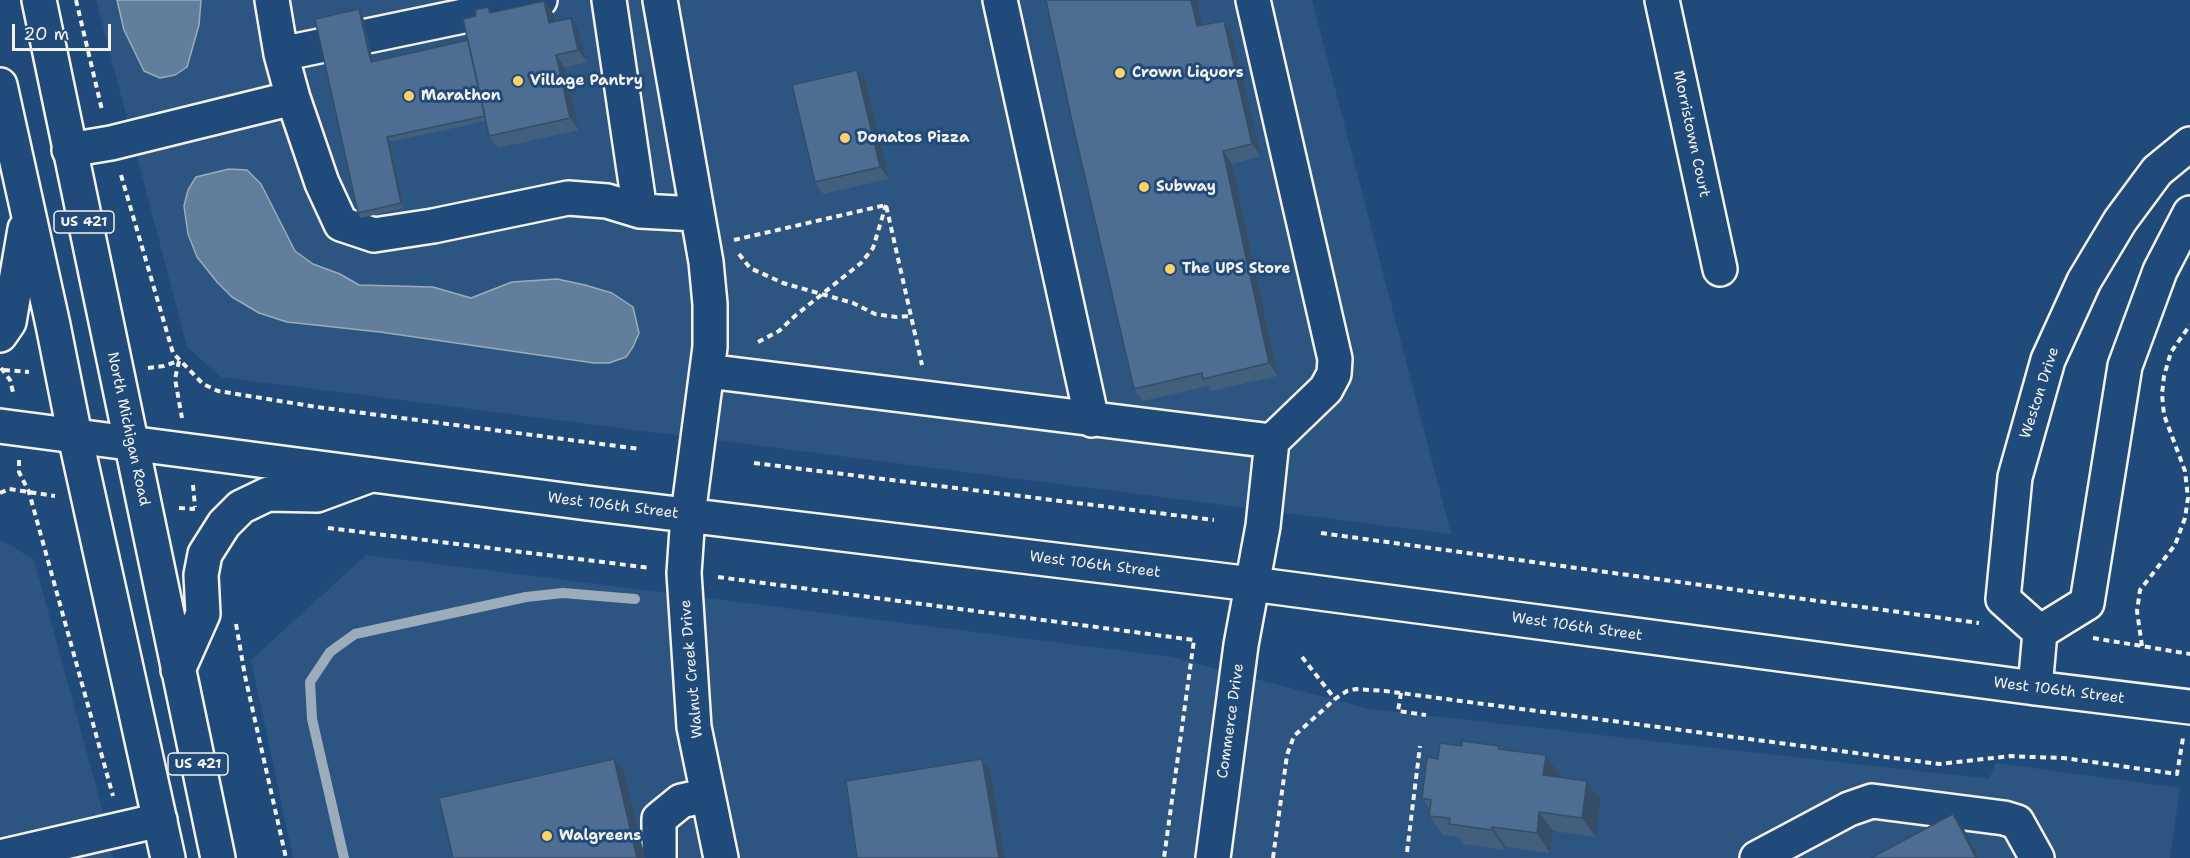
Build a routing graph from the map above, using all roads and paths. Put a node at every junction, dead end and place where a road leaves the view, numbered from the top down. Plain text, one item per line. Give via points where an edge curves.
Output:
1 (39, 0) edge
2 (76, 0) edge
3 (272, 0) edge
4 (540, 0) edge
5 (609, 0) edge
6 (660, 0) edge
7 (1000, 0) edge
8 (1253, 0) edge
9 (1662, 0) edge
10 (281, 54) junction
11 (0, 85) edge
12 (293, 98) junction
13 (111, 143) junction
14 (2190, 144) edge
15 (69, 150) junction
16 (886, 205) junction
17 (28, 210) junction
18 (640, 211) junction
19 (2190, 213) edge
20 (697, 214) junction
21 (1720, 269) dead end
22 (822, 295) junction
23 (911, 316) junction
24 (2190, 325) edge
25 (0, 335) edge
26 (752, 343) dead end
27 (3, 370) dead end
28 (707, 371) junction
29 (36, 373) dead end
30 (930, 398) junction
31 (1092, 420) junction
32 (0, 426) edge
33 (75, 436) junction
34 (1272, 441) junction
35 (131, 444) junction
36 (640, 448) dead end
37 (754, 463) dead end
38 (371, 475) junction
39 (0, 493) edge
40 (688, 515) junction
41 (1214, 520) dead end
42 (1321, 533) dead end
43 (1252, 584) junction
44 (236, 620) dead end
45 (1985, 624) dead end
46 (2040, 632) junction
47 (1194, 640) dead end
48 (2142, 646) junction
49 (2190, 654) edge
50 (1302, 657) dead end
51 (178, 670) junction
52 (2035, 688) junction
53 (1401, 693) junction
54 (1335, 699) junction
55 (2190, 707) edge
56 (1426, 715) dead end
57 (1420, 746) dead end
58 (2177, 774) dead end
59 (1414, 794) junction
60 (708, 795) junction
61 (1422, 795) edge
62 (160, 820) junction
63 (122, 829) junction
64 (1407, 852) dead end
65 (0, 857) edge
66 (168, 858) edge
67 (218, 858) edge
68 (286, 858) edge
69 (659, 858) edge
70 (721, 858) edge
71 (1164, 858) edge
72 (1213, 858) edge
73 (1273, 858) edge
74 (1757, 858) edge
75 (2037, 858) edge

1 - 15 street, North Michigan Road / US 421
2 - 13 path
3 - 10 street
4 - 10 street
5 - 18 street
6 - 20 street, Walnut Creek Drive
7 - 31 street
8 - 34 street via 1335,359 1334,374 1326,389
9 - 21 street, Morristown Court
10 - 12 street
11 - 17 street, US 421
12 - 13 street
12 - 18 street via 322,183 341,224 374,235 568,198 607,201
13 - 15 street
13 - 36 path via 173,353 203,384 218,391 316,407
14 - 46 street, Weston Drive via 2157,171 2120,221 2085,281 2048,360 2015,477 2003,599
15 - 35 street, North Michigan Road / US 421
16 - 22 path via 873,248
16 - 22 path via 730,241 750,268 783,284
16 - 23 path
17 - 25 street via 9,322
17 - 33 street, US 421
18 - 20 street
19 - 46 street via 2160,272 2125,366 2087,603
20 - 28 street, Walnut Creek Drive via 710,304
22 - 23 path via 875,314
22 - 26 path via 779,331
23 - 30 path
24 - 48 path via 2171,352 2162,394 2164,416 2185,471 2188,498 2175,544 2140,590 2137,611
27 - 29 path
28 - 30 street
28 - 40 street, Walnut Creek Drive
30 - 31 street
31 - 34 street
32 - 33 street, West 106th Street
33 - 35 street, West 106th Street
33 - 62 street, US 421
34 - 43 street, Commerce Drive
35 - 38 street, West 106th Street
35 - 51 street, North Michigan Road / US 421
37 - 41 path
38 - 40 street, West 106th Street
38 - 51 street via 317,495 268,494 241,507 224,524 205,554 201,575 203,614
39 - 63 path via 9,489 29,492
40 - 43 street, West 106th Street
40 - 60 street, Walnut Creek Drive via 684,573 687,634 694,727
42 - 45 path
43 - 52 street, West 106th Street
43 - 72 street, Commerce Drive
44 - 68 path
46 - 48 path
46 - 52 street
47 - 71 path
48 - 49 path
50 - 54 path
51 - 67 street, North Michigan Road / US 421
52 - 55 street, West 106th Street
53 - 54 path via 1356,689
53 - 56 path via 1398,711
53 - 58 path via 1939,764 2011,756 2043,757
54 - 73 path via 1301,728 1290,743
57 - 59 path
59 - 61 path
59 - 64 path
60 - 69 street via 681,801 659,819
60 - 70 street, Walnut Creek Drive
62 - 63 street
62 - 66 street, US 421
63 - 65 street
74 - 75 street via 1872,801 2017,822

